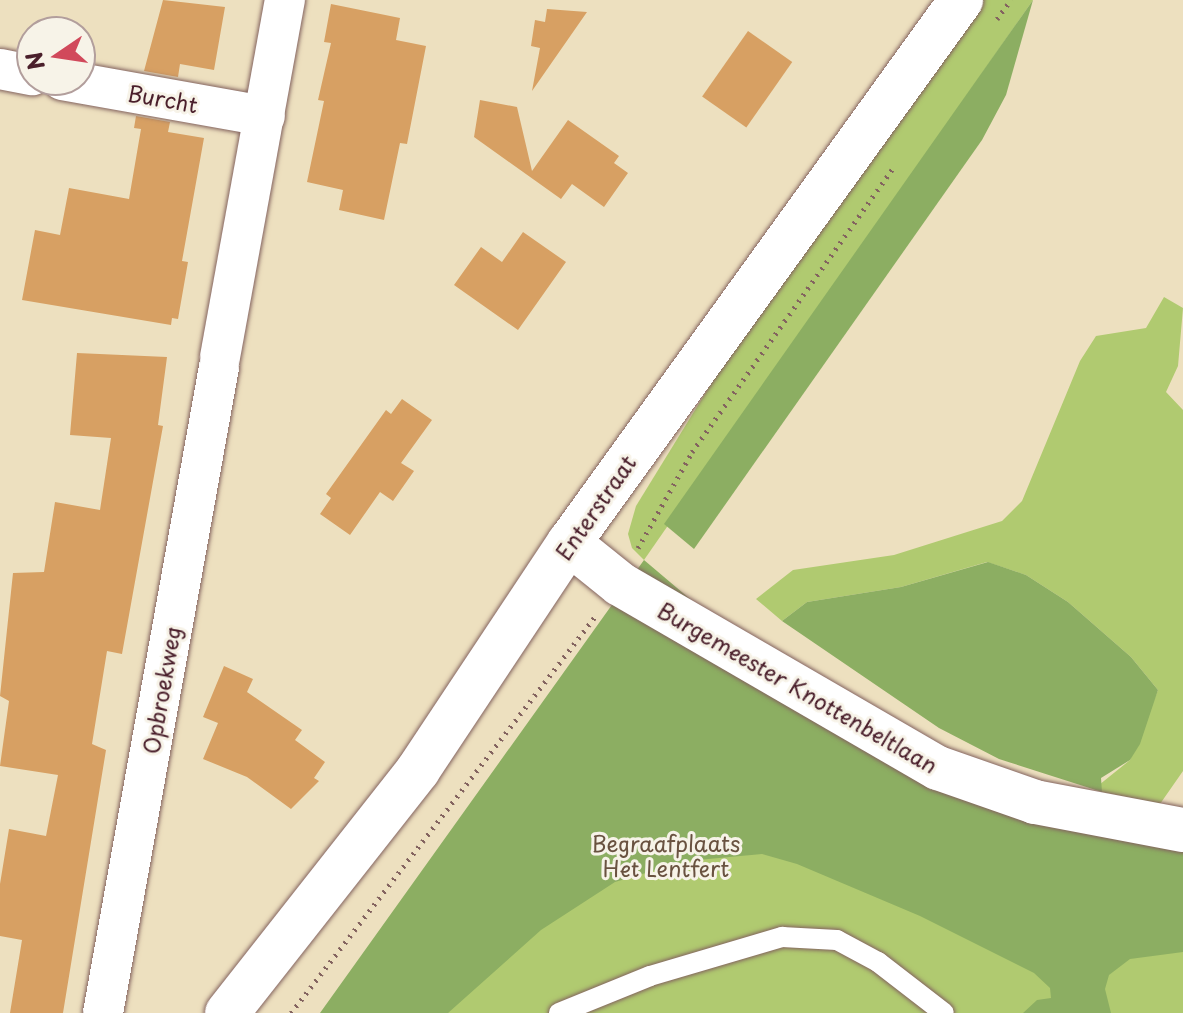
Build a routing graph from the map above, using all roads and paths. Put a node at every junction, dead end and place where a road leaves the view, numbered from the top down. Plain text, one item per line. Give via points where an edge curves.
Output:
1 (285, 0) edge
2 (1011, 0) edge
3 (977, 13) edge
4 (96, 86) edge
5 (265, 116) junction
6 (901, 156) dead end
7 (569, 543) junction
8 (620, 584) junction
9 (1183, 830) edge
10 (103, 1013) edge
11 (227, 1013) edge
12 (291, 1013) edge
13 (559, 1013) edge
14 (944, 1013) edge

1 - 5 street, Opbroekweg
2 - 3 path
3 - 7 main road, Enterstraat
4 - 5 street, Burcht
5 - 10 street, Opbroekweg
6 - 8 path via 692,452
7 - 8 main road, Burgemeester Knottenbeltlaan
7 - 11 main road, Enterstraat via 418,770
8 - 9 main road, Burgemeester Knottenbeltlaan via 938,768 1035,802
8 - 12 path
13 - 14 lane via 650,976 782,937 837,940 878,962

